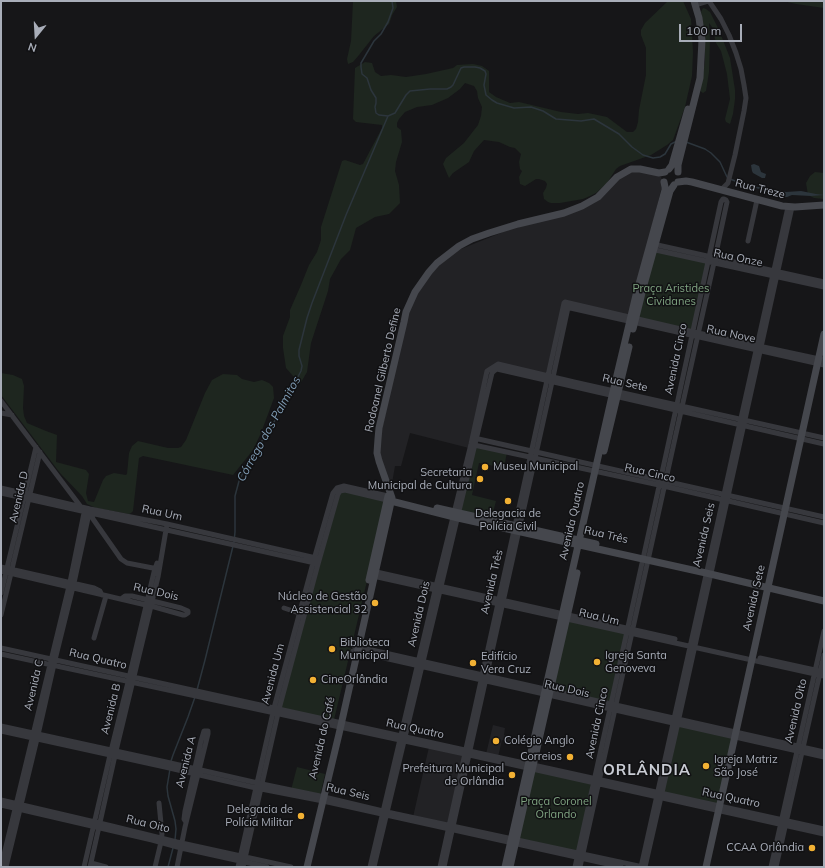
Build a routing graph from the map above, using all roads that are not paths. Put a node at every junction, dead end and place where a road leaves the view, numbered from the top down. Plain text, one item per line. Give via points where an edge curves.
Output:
1 (708, 1) edge
2 (695, 3) edge
3 (677, 158) junction
4 (665, 176) junction
5 (677, 178) junction
6 (721, 190) junction
7 (757, 200) junction
8 (824, 205) edge
9 (790, 207) junction
10 (660, 217) junction
11 (748, 241) dead end
12 (652, 247) junction
13 (712, 260) junction
14 (775, 274) junction
15 (824, 282) edge
16 (824, 287) edge
17 (566, 305) joint
18 (632, 320) junction
19 (695, 334) junction
20 (824, 334) edge
21 (758, 348) junction
22 (822, 361) edge
23 (493, 370) joint
24 (550, 379) junction
25 (615, 394) junction
26 (1, 400) edge
27 (1, 408) edge
28 (679, 408) junction
29 (8, 410) junction
30 (1, 413) edge
31 (12, 415) junction
32 (742, 422) junction
33 (804, 437) junction
34 (824, 438) edge
35 (474, 439) junction
36 (824, 444) edge
37 (473, 445) junction
38 (36, 447) junction
39 (40, 452) junction
40 (533, 454) junction
41 (598, 469) junction
42 (662, 483) junction
43 (1, 488) edge
44 (338, 490) joint
45 (1, 493) edge
46 (27, 496) junction
47 (725, 497) junction
48 (390, 499) junction
49 (87, 511) junction
50 (787, 512) junction
51 (456, 515) junction
52 (810, 517) junction
53 (824, 517) edge
54 (824, 523) edge
55 (167, 527) junction
56 (517, 528) junction
57 (581, 543) junction
58 (646, 558) junction
59 (316, 561) junction
60 (1, 567) edge
61 (157, 569) junction
62 (8, 571) edge
63 (709, 572) junction
64 (373, 574) junction
65 (71, 585) junction
66 (771, 586) junction
67 (438, 589) junction
68 (1, 593) edge
69 (104, 595) junction
70 (824, 596) edge
71 (824, 601) edge
72 (500, 602) junction
73 (149, 603) junction
74 (284, 608) dead end
75 (302, 614) junction
76 (1, 615) edge
77 (564, 617) junction
78 (824, 631) edge
79 (630, 632) junction
80 (94, 638) dead end
81 (692, 645) junction
82 (1, 648) edge
83 (356, 649) junction
84 (1, 654) edge
85 (824, 655) edge
86 (754, 659) junction
87 (52, 662) junction
88 (420, 664) junction
89 (820, 673) edge
90 (484, 678) junction
91 (131, 680) junction
92 (547, 692) junction
93 (613, 707) junction
94 (276, 711) junction
95 (676, 721) junction
96 (339, 725) junction
97 (1, 726) edge
98 (1, 731) edge
99 (737, 735) junction
100 (35, 736) junction
101 (402, 739) junction
102 (800, 749) junction
103 (824, 752) edge
104 (113, 753) junction
105 (467, 753) junction
106 (824, 757) edge
107 (530, 767) junction
108 (197, 772) junction
109 (597, 781) junction
110 (259, 786) junction
111 (660, 795) junction
112 (321, 799) junction
113 (1, 800) edge
114 (159, 803) dead end
115 (1, 805) edge
116 (18, 806) junction
117 (721, 808) junction
118 (385, 813) junction
119 (784, 822) junction
120 (97, 825) junction
121 (451, 827) junction
122 (824, 829) edge
123 (824, 834) edge
124 (162, 840) junction
125 (513, 841) junction
126 (179, 845) junction
127 (580, 856) junction
128 (242, 861) edge
129 (90, 865) edge
130 (1, 867) edge
131 (6, 867) edge
132 (84, 867) edge
133 (106, 867) edge
134 (155, 867) edge
135 (177, 867) edge
136 (238, 867) edge
137 (267, 867) edge
138 (291, 867) edge
139 (303, 867) edge
140 (307, 867) edge
141 (370, 867) edge
142 (374, 867) edge
143 (440, 867) edge
144 (444, 867) edge
145 (505, 867) edge
146 (510, 867) edge
147 (575, 867) edge
148 (580, 867) edge
149 (621, 867) edge
150 (642, 867) edge
151 (706, 867) edge
152 (710, 867) edge
153 (771, 867) edge
154 (776, 867) edge

1 - 2 street
1 - 6 street via 721,19 736,52 746,98 728,182
2 - 3 street via 702,40 701,65
3 - 4 street, Avenida Quatro
3 - 5 street, Avenida Quatro
4 - 5 street via 669,185
4 - 5 street via 673,169
4 - 10 street, Avenida Quatro
4 - 48 street, Rodoanel Gilberto Define via 661,178 651,172 635,169 627,171 617,177 598,197 582,206 472,239 452,250 428,272 406,312 379,428 377,453 389,488
5 - 6 street, Rua Treze
5 - 10 street, Avenida Quatro
6 - 7 street, Rua Treze
7 - 9 street, Rua Treze
7 - 11 street
8 - 9 street, Rua Treze
9 - 14 street, Avenida Seis
10 - 12 street, Avenida Quatro
12 - 13 street, Rua Onze
12 - 18 street, Avenida Quatro
13 - 13 street, Avenida Cinco via 727,202 724,199 721,202
13 - 14 street, Rua Onze
13 - 19 street, Avenida Cinco
14 - 15 street, Rua Onze
14 - 16 street, Rua Onze
14 - 21 street, Avenida Seis
17 - 18 street, Rua Nove
17 - 24 street, Avenida Três
18 - 19 street, Rua Nove
18 - 25 street, Avenida Quatro
19 - 21 street, Rua Nove
19 - 28 street, Avenida Cinco
20 - 22 street, Avenida Sete
21 - 22 street, Rua Nove
21 - 32 street, Avenida Seis
22 - 33 street, Avenida Sete
23 - 24 street, Rua Sete via 498,364 511,370
23 - 35 street, Avenida Dois
24 - 25 street, Rua Sete
24 - 40 street, Avenida Três
25 - 28 street, Rua Sete
25 - 41 street, Avenida Quatro
26 - 29 street
27 - 29 street
28 - 32 street, Rua Sete
28 - 42 street, Avenida Cinco
29 - 31 street
30 - 31 street
31 - 38 street
32 - 33 street, Rua Sete
32 - 47 street, Avenida Seis
33 - 34 street, Rua Sete
33 - 36 street, Rua Sete
33 - 50 street, Avenida Sete
35 - 37 street, Avenida Dois
35 - 40 street, Rua Cinco
37 - 40 street, Rua Cinco
37 - 51 street, Avenida Dois
38 - 39 street
38 - 46 street, Avenida D
39 - 46 street, Avenida D
39 - 49 street
40 - 41 street, Rua Cinco
40 - 56 street, Avenida Três
41 - 42 street, Rua Cinco
41 - 57 street, Avenida Quatro
42 - 47 street, Rua Cinco
42 - 58 street, Avenida Cinco
43 - 46 street, Rua Um
44 - 48 street, Rua Três via 344,486
44 - 59 street, Avenida Um
45 - 46 street, Rua Um
46 - 49 street, Rua Um
46 - 62 street, Avenida D
47 - 50 street, Rua Cinco
47 - 63 street, Avenida Seis
48 - 51 street, Rua Três
48 - 64 street, Avenida do Café
49 - 55 street, Rua Um
49 - 61 street via 121,559
49 - 65 street, Avenida C
50 - 52 street, Rua Cinco
50 - 66 street, Avenida Sete
51 - 56 street, Rua Três
51 - 67 street, Avenida Dois
52 - 53 street, Rua Cinco
52 - 54 street, Rua Cinco
55 - 59 street, Rua Um
55 - 61 street, Avenida B
56 - 57 street, Rua Três
56 - 72 street, Avenida Três
57 - 58 street, Rua Três
57 - 77 street, Avenida Quatro
58 - 63 street, Rua Três
58 - 79 street, Avenida Cinco
59 - 75 street, Avenida Um
60 - 62 street, Rua Dois
61 - 73 street, Avenida B
62 - 65 street, Rua Dois
62 - 68 street, Avenida D
62 - 76 street, Avenida D
63 - 66 street, Rua Três
63 - 81 street, Avenida Seis
64 - 67 street, Rua Um
64 - 83 street, Avenida do Café
65 - 69 street, Rua Dois via 98,589
65 - 87 street, Avenida C
66 - 70 street, Rua Três
66 - 71 street, Rua Três
66 - 86 street, Avenida Sete
67 - 72 street, Rua Um
67 - 88 street, Avenida Dois
69 - 73 street, Rua Dois via 121,599 127,596
69 - 80 street
72 - 77 street, Rua Um
72 - 90 street, Avenida Três
73 - 73 street, Rua Dois via 183,615 188,613 181,608
73 - 91 street, Avenida B
74 - 75 street
75 - 94 street, Avenida Um
77 - 79 street, Rua Um
77 - 92 street, Avenida Quatro
78 - 89 street, Avenida Oito
79 - 81 street, Rua Um
79 - 93 street, Avenida Cinco
81 - 86 street, Rua Um
81 - 95 street, Avenida Seis
82 - 87 street, Rua Quatro
83 - 88 street, Rua Dois
83 - 96 street, Avenida do Café
84 - 87 street, Rua Quatro
85 - 89 street, Avenida Oito
86 - 89 street, Rua Um
86 - 99 street, Avenida Sete
87 - 91 street, Rua Quatro
87 - 100 street, Avenida C
88 - 90 street, Rua Dois
88 - 101 street, Avenida Dois
89 - 102 street, Avenida Oito
90 - 92 street, Rua Dois
90 - 105 street, Avenida Três
91 - 94 street, Rua Quatro
91 - 104 street, Avenida B
92 - 93 street, Rua Dois
92 - 107 street, Avenida Quatro
93 - 95 street, Rua Dois
93 - 109 street, Avenida Cinco
94 - 96 street, Rua Quatro
94 - 110 street, Avenida Um
95 - 99 street, Rua Dois
95 - 111 street, Avenida Seis
96 - 101 street, Rua Quatro
96 - 112 street, Avenida do Café
97 - 100 street, Rua Seis
98 - 100 street, Rua Seis
99 - 102 street, Rua Dois
99 - 117 street, Avenida Sete
100 - 104 street, Rua Seis
100 - 116 street, Avenida C
101 - 105 street, Rua Quatro
101 - 118 street, Avenida Dois
102 - 103 street, Rua Dois
102 - 106 street, Rua Dois
102 - 119 street, Avenida Oito
104 - 108 street, Rua Seis
104 - 120 street, Avenida B
105 - 107 street, Rua Quatro
105 - 121 street, Avenida Três
107 - 109 street, Rua Quatro
107 - 125 street, Avenida Quatro
108 - 108 street, Avenida A via 208,734 205,730 202,737
108 - 110 street, Rua Seis
108 - 126 street, Avenida A via 184,814 186,822
109 - 111 street, Rua Quatro
109 - 127 street, Avenida Cinco
110 - 112 street, Rua Seis
110 - 128 street, Avenida Um
111 - 117 street, Rua Quatro
111 - 150 street, Avenida Seis
112 - 118 street, Rua Seis
112 - 139 street, Avenida do Café
112 - 140 street, Avenida do Café
113 - 116 street, Rua Oito
114 - 124 street
115 - 116 street, Rua Oito
116 - 120 street, Rua Oito
116 - 130 street, Avenida C
116 - 131 street, Avenida C
117 - 119 street, Rua Quatro
117 - 151 street, Avenida Sete
117 - 152 street, Avenida Sete
118 - 121 street, Rua Seis
118 - 141 street, Avenida Dois
118 - 142 street, Avenida Dois
119 - 122 street, Rua Quatro
119 - 123 street, Rua Quatro
119 - 153 street, Avenida Oito
119 - 154 street, Avenida Oito
120 - 124 street, Rua Oito
120 - 129 street, Avenida B
120 - 132 street, Avenida B
121 - 125 street, Rua Seis
121 - 143 street, Avenida Três
121 - 144 street, Avenida Três
124 - 126 street, Rua Oito
124 - 134 street
125 - 127 street, Rua Seis
125 - 145 street, Avenida Quatro
125 - 146 street, Avenida Quatro
126 - 128 street, Rua Oito
126 - 135 street, Avenida A
127 - 147 street, Avenida Cinco
127 - 148 street, Avenida Cinco
127 - 149 street, Rua Seis
127 - 150 street, Rua Seis
128 - 136 street, Avenida Um
128 - 137 street, Rua Oito
128 - 138 street, Rua Oito
129 - 133 street

